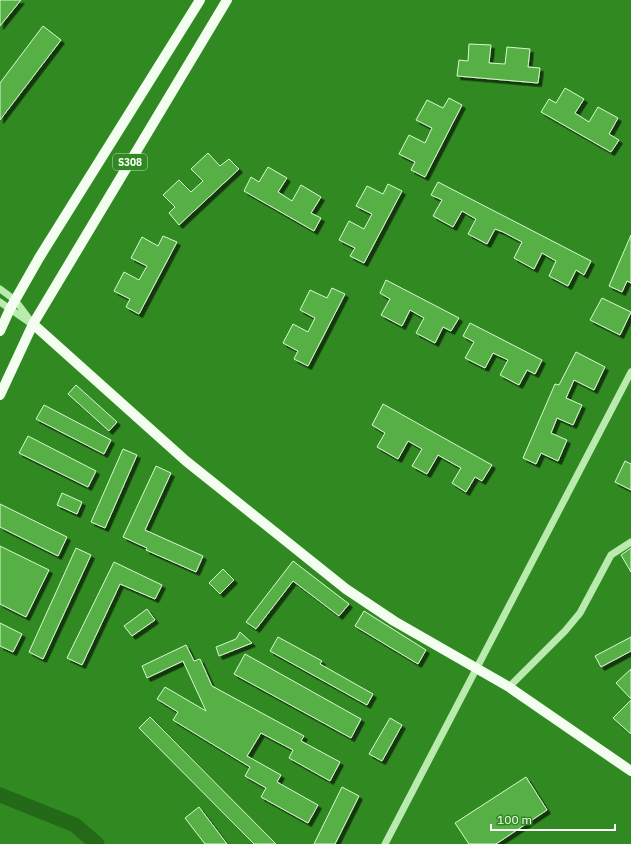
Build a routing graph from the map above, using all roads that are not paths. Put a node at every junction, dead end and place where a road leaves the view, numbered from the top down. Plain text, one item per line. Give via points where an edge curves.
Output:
1 (200, 0) edge
2 (227, 0) edge
3 (0, 289) edge
4 (15, 300) junction
5 (0, 302) edge
6 (10, 309) junction
7 (32, 324) junction
8 (0, 331) edge
9 (631, 372) edge
10 (0, 395) edge
11 (631, 542) edge
12 (477, 669) junction
13 (509, 687) junction
14 (631, 771) edge
15 (385, 844) edge

1 - 4 main road, S308
2 - 7 main road, S308
3 - 4 street
4 - 6 main road, S308
4 - 7 street
5 - 6 street
6 - 7 street
6 - 8 main road, S308
7 - 10 main road, S308
7 - 12 main road via 186,461 346,589 394,621
9 - 12 street
11 - 13 street via 611,556 580,613 565,631
12 - 13 main road
12 - 15 street
13 - 14 main road

